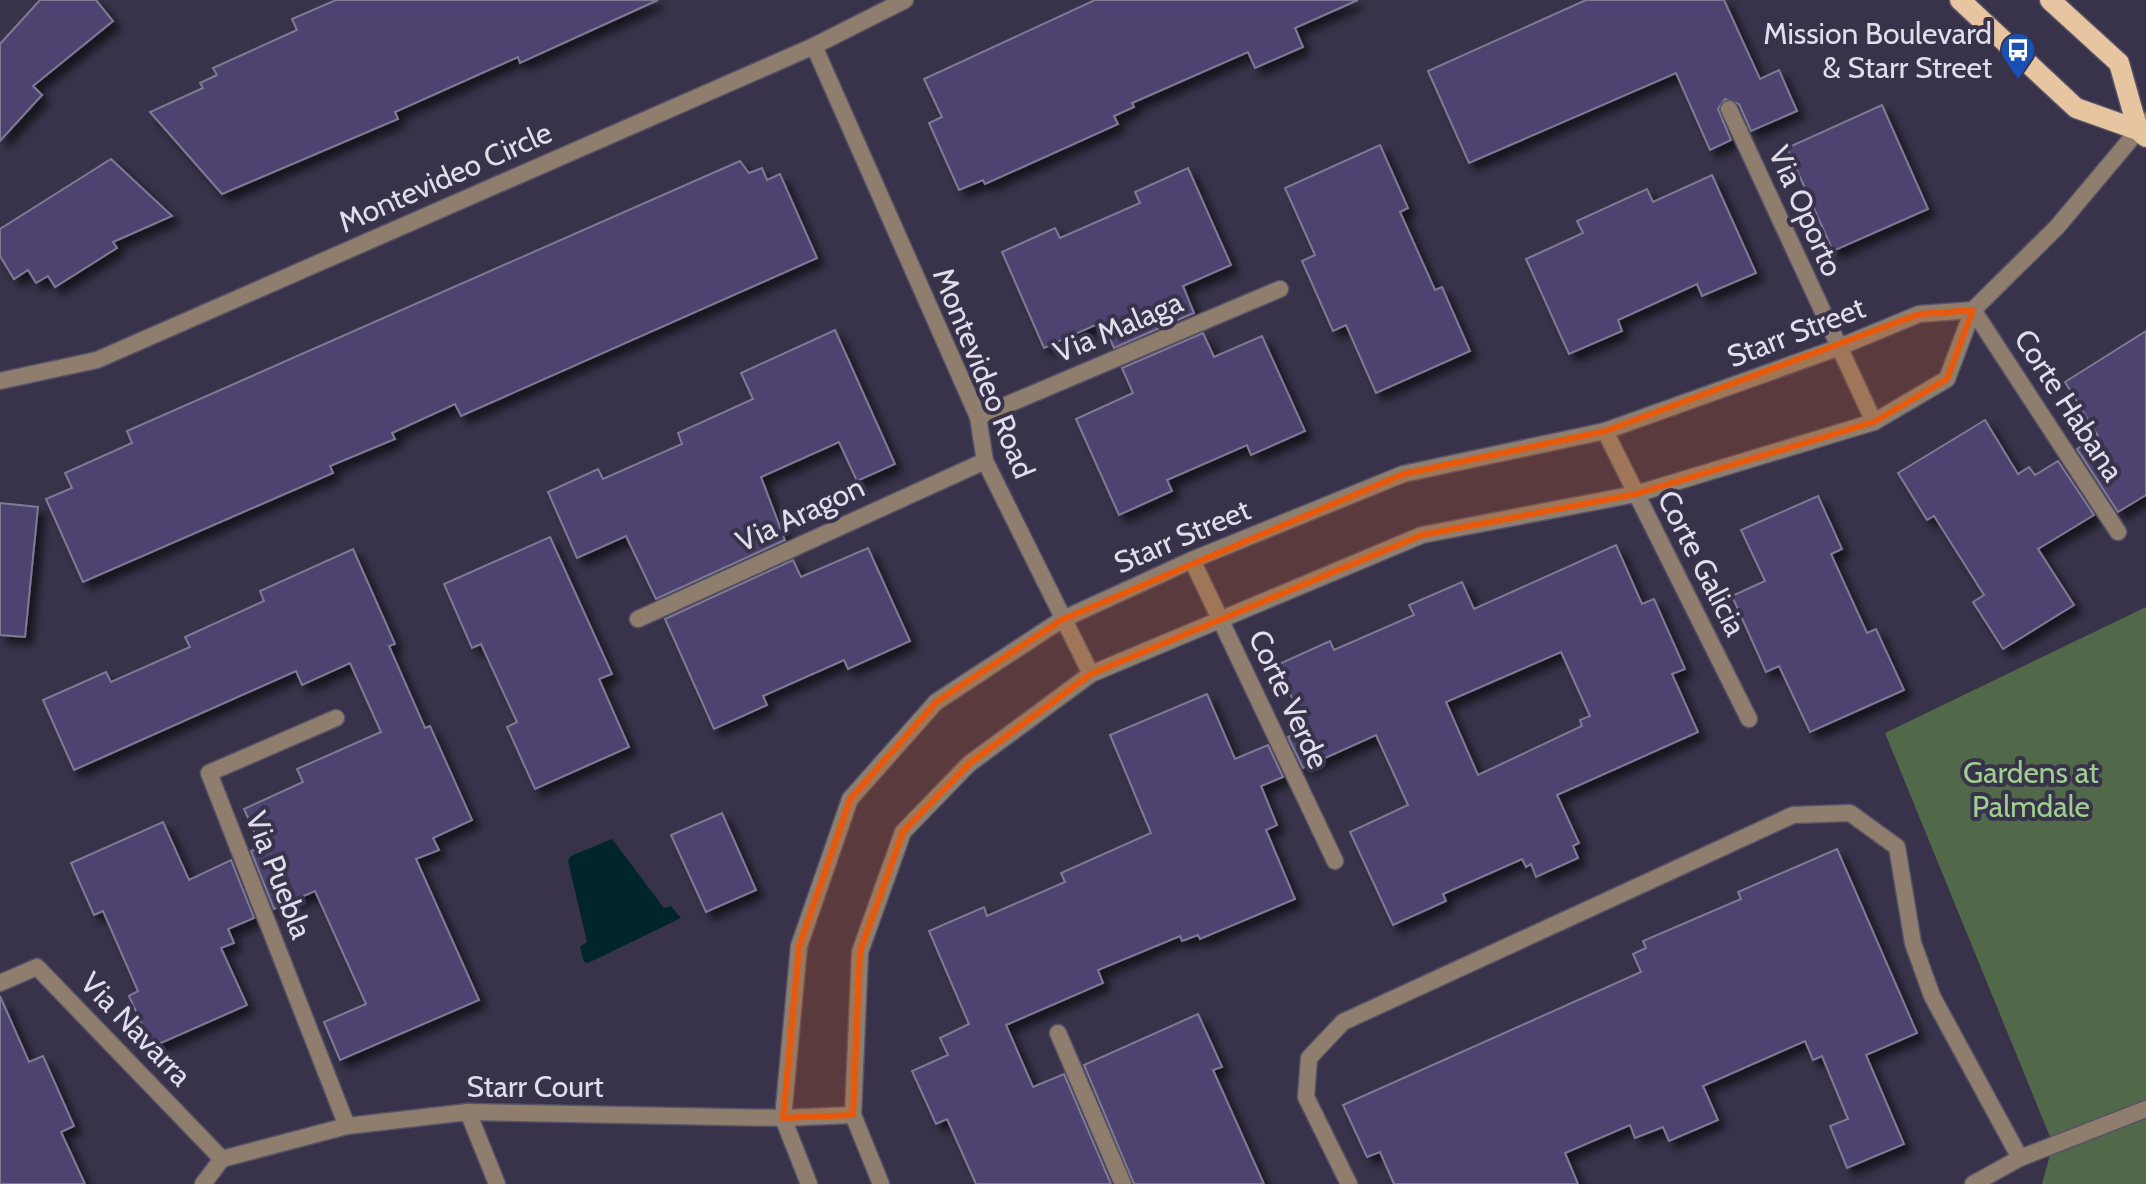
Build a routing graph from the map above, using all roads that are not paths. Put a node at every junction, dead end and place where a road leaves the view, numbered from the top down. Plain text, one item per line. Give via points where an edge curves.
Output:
1 (905, 0) edge
2 (1960, 0) edge
3 (2050, 0) edge
4 (814, 46) junction
5 (1729, 109) dead end
6 (2143, 130) edge
7 (1280, 289) dead end
8 (1973, 310) junction
9 (1837, 348) junction
10 (0, 381) edge
11 (978, 417) junction
12 (1874, 422) junction
13 (1605, 431) junction
14 (985, 461) junction
15 (1636, 494) junction
16 (2118, 532) dead end
17 (1192, 560) junction
18 (638, 619) dead end
19 (1061, 620) junction
20 (1220, 620) junction
21 (1091, 674) junction
22 (336, 718) dead end
23 (1749, 719) dead end
24 (1335, 861) dead end
25 (0, 983) edge
26 (1058, 1033) dead end
27 (2146, 1109) edge
28 (468, 1112) junction
29 (853, 1115) junction
30 (783, 1118) junction
31 (347, 1126) junction
32 (2020, 1158) junction
33 (222, 1159) junction
34 (203, 1184) edge
35 (497, 1184) edge
36 (809, 1184) edge
37 (881, 1184) edge
38 (1123, 1184) edge
39 (1349, 1184) edge
40 (1973, 1184) edge

1 - 4 street, Montevideo Circle
2 - 6 main road via 2076,108
3 - 6 main road via 2119,63
4 - 10 street, Montevideo Circle via 97,360
4 - 11 street, Montevideo Road
5 - 9 street, Via Oporto
6 - 8 street via 2057,227
7 - 11 street, Via Malaga
8 - 9 street, Starr Street via 1919,314
8 - 12 street via 1947,379
8 - 16 street, Corte Habana
9 - 12 street, Via Oporto
9 - 13 street, Starr Street
11 - 14 street, Montevideo Road
12 - 15 street
13 - 15 street, Corte Galicia
13 - 17 street, Starr Street via 1403,474
14 - 18 street, Via Aragon
14 - 19 street, Montevideo Road
15 - 20 street via 1422,535
15 - 23 street, Corte Galicia
17 - 19 street, Starr Street
17 - 20 street, Corte Verde
19 - 21 street, Montevideo Road
19 - 30 street, Starr Street via 936,702 850,799 799,946
20 - 21 street
20 - 24 street, Corte Verde
21 - 29 street via 969,764 903,832 860,952
22 - 31 street, Via Puebla via 209,773
25 - 33 street, Via Navarra via 37,967
26 - 38 street
27 - 32 street
28 - 30 street, Starr Court
28 - 31 street, Starr Court
28 - 35 street
29 - 30 street, Starr Court
29 - 37 street
30 - 36 street, Starr Street
31 - 33 street, Starr Court
32 - 39 street via 1932,996 1913,943 1897,847 1850,813 1793,815 1343,1022 1309,1058 1306,1097
32 - 40 street
33 - 34 street

